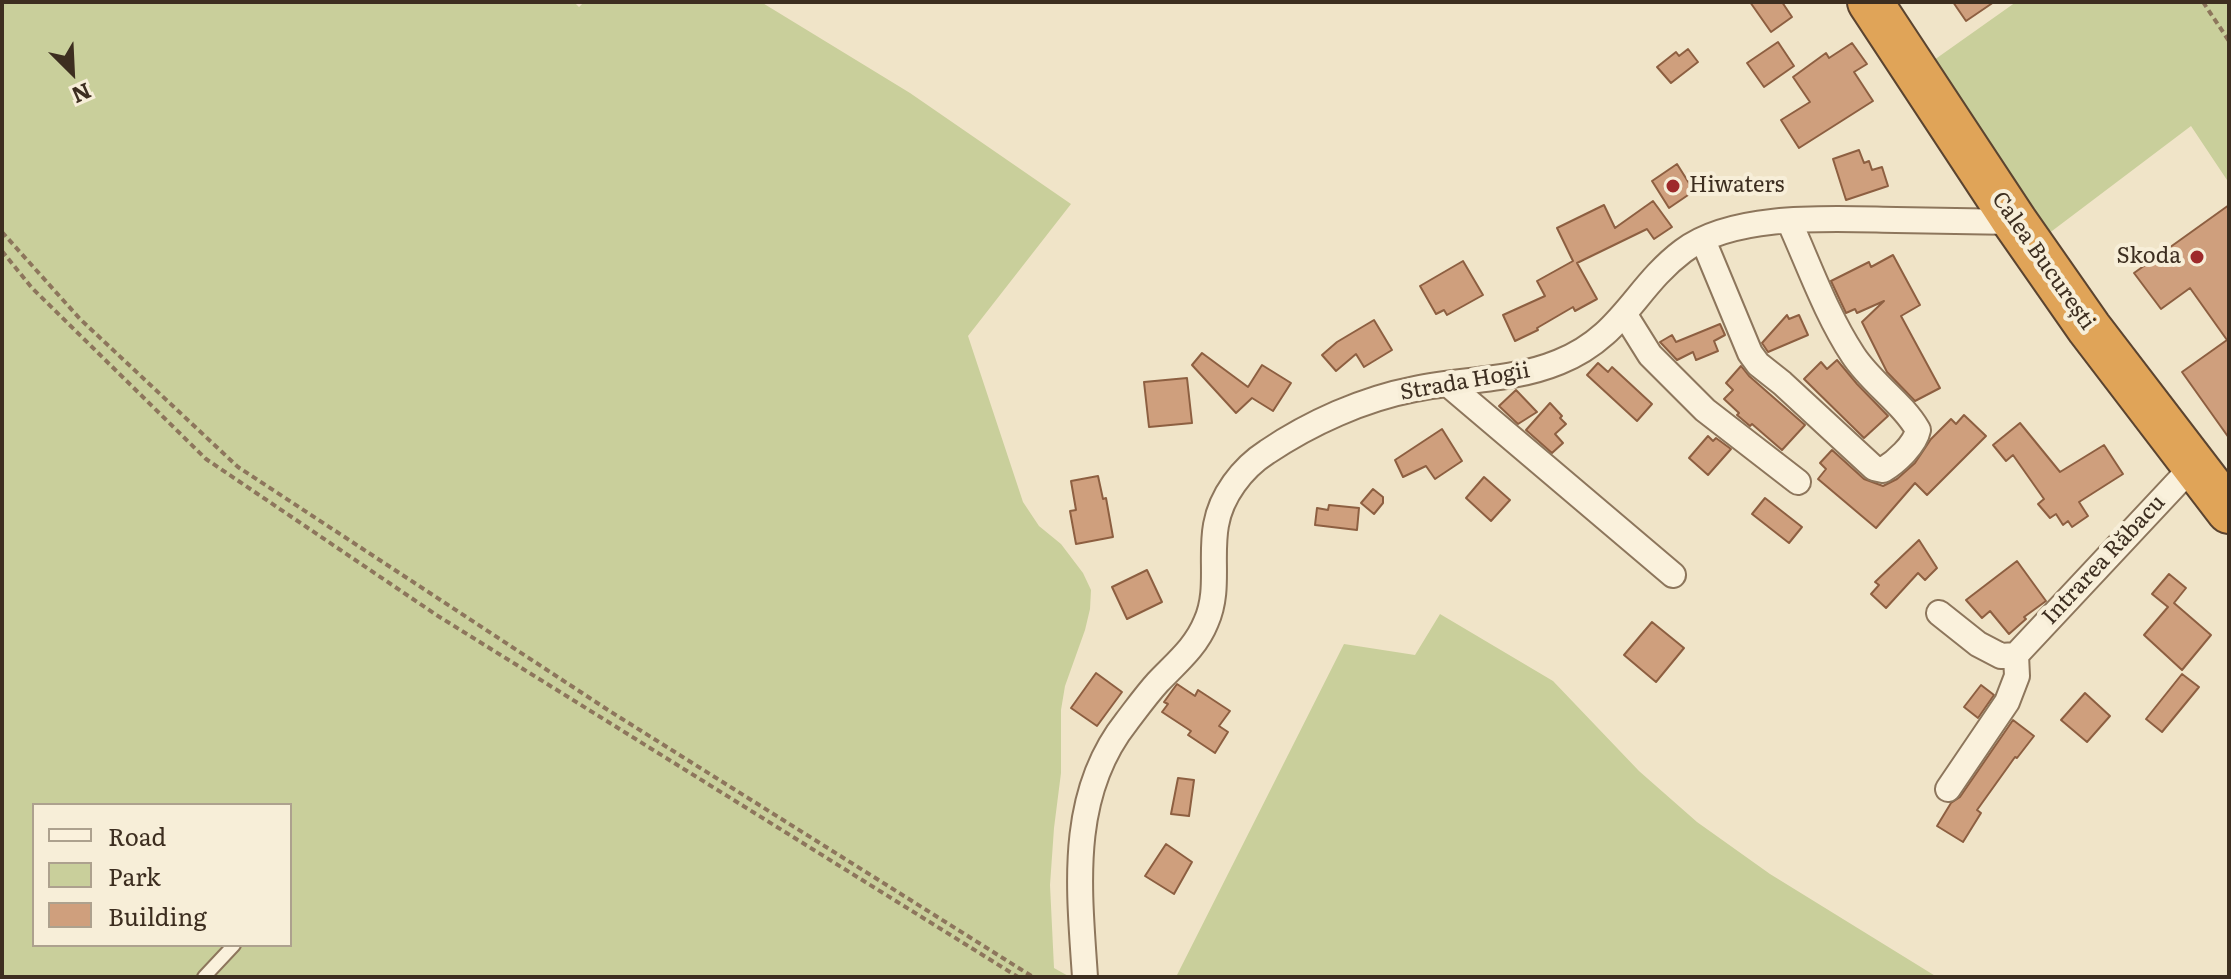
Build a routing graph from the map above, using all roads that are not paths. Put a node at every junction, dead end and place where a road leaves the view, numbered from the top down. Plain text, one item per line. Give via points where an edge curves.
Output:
1 (1870, 2) edge
2 (1789, 221) junction
3 (2015, 222) junction
4 (1703, 240) junction
5 (1625, 315) junction
6 (1449, 385) junction
7 (2193, 466) junction
8 (1798, 482) dead end
9 (2229, 511) edge
10 (1673, 575) dead end
11 (1939, 613) dead end
12 (2016, 655) junction
13 (1948, 789) dead end
14 (232, 947) edge
15 (204, 977) edge
16 (1085, 977) edge

1 - 3 highway, Calea București
2 - 3 street, Strada Hogii
2 - 4 street, Strada Hogii via 1746,226
2 - 4 street via 1854,356 1918,430 1917,438 1883,470 1874,468 1758,364
3 - 7 highway, Calea București
4 - 5 street, Strada Hogii via 1670,261
5 - 6 street, Strada Hogii via 1598,340 1562,361
5 - 8 street via 1650,355 1705,410
6 - 10 street
6 - 16 street, Strada Hogii via 1395,394 1297,434 1242,472 1227,494 1216,524 1214,595 1206,622 1188,652 1123,726 1095,777 1085,811 1079,896
7 - 9 highway, Calea București
7 - 12 street, Intrarea Răbacu
11 - 12 street via 1978,644 2001,656
12 - 13 street via 2017,676 2007,702
14 - 15 lane

